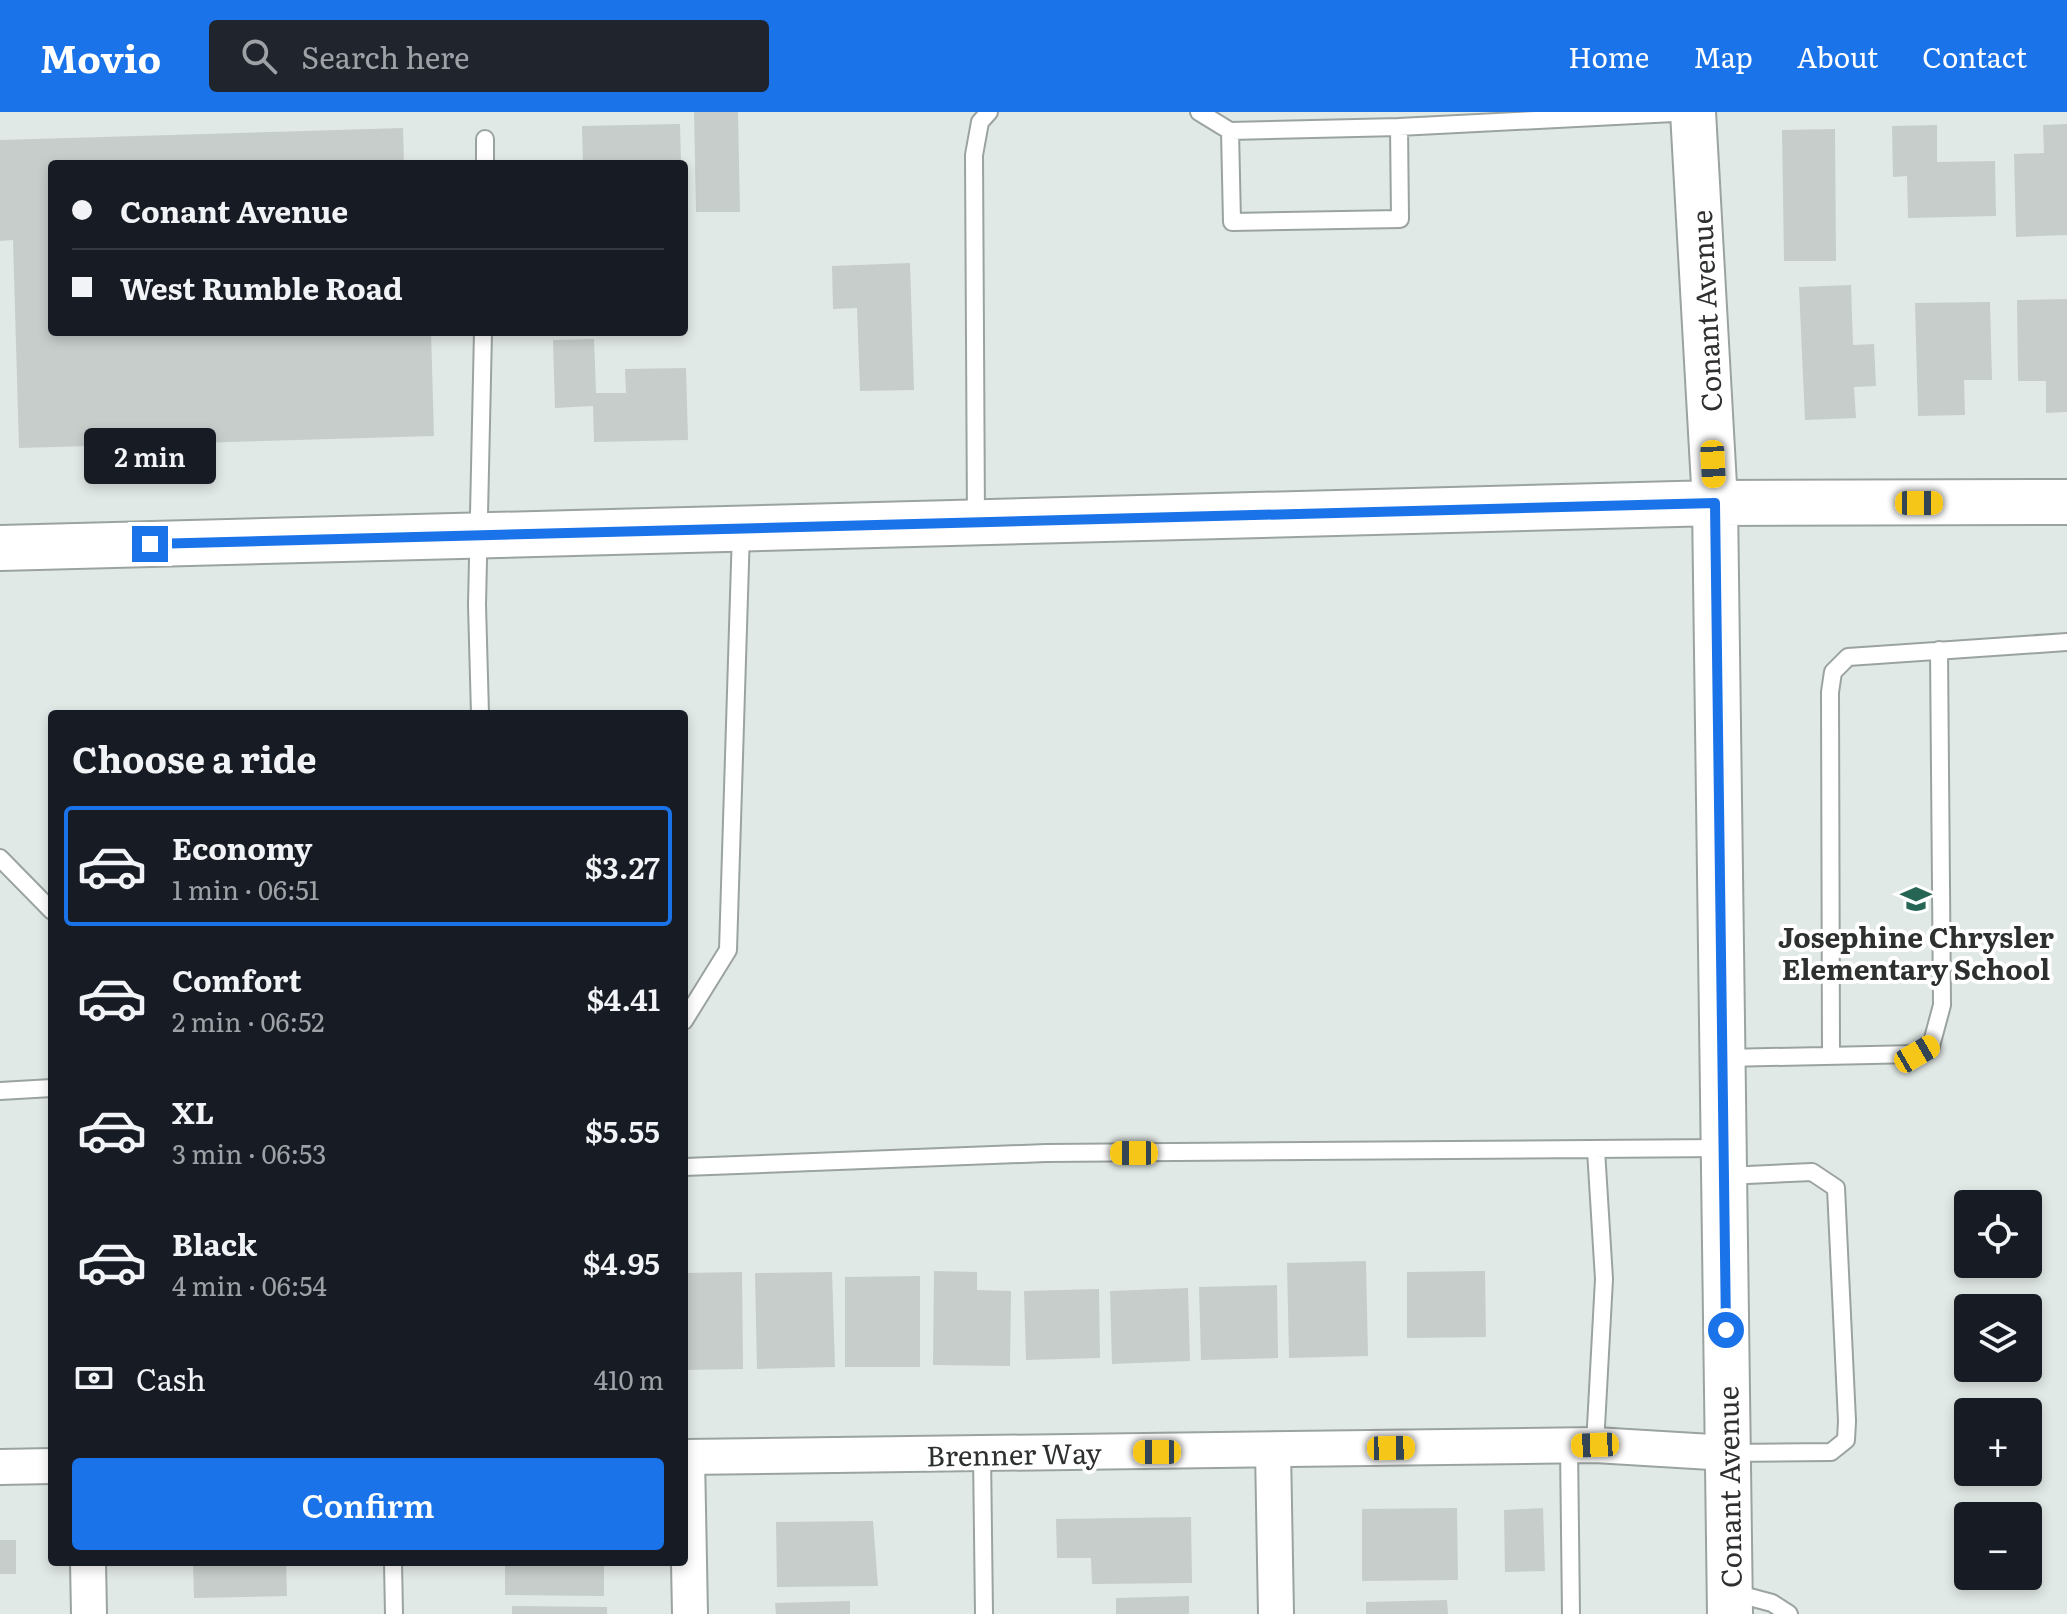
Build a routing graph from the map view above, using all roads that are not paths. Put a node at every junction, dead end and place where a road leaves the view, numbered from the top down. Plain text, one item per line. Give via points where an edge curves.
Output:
1 (989, 112) edge
2 (1199, 112) edge
3 (1693, 112) edge
4 (1399, 127) junction
5 (1230, 131) junction
6 (485, 139) dead end
7 (485, 160) edge
8 (483, 336) edge
9 (2067, 502) edge
10 (1715, 503) junction
11 (976, 523) junction
12 (741, 530) junction
13 (481, 536) junction
14 (0, 548) edge
15 (2067, 642) edge
16 (1939, 650) junction
17 (480, 710) edge
18 (0, 858) edge
19 (48, 907) edge
20 (688, 1015) edge
21 (1831, 1056) junction
22 (1722, 1058) junction
23 (48, 1088) edge
24 (0, 1091) edge
25 (1596, 1150) junction
26 (1724, 1162) junction
27 (688, 1167) edge
28 (1582, 1445) junction
29 (1273, 1450) junction
30 (982, 1453) junction
31 (1728, 1453) junction
32 (688, 1457) edge
33 (48, 1466) edge
34 (0, 1467) edge
35 (688, 1536) edge
36 (88, 1566) edge
37 (393, 1566) edge
38 (1730, 1603) edge
39 (89, 1614) edge
40 (394, 1614) edge
41 (690, 1614) edge
42 (984, 1614) edge
43 (1276, 1614) edge
44 (1571, 1614) edge
45 (1789, 1614) edge

1 - 11 lane via 980,122 974,155
2 - 5 lane
3 - 4 lane
3 - 10 street, Conant Avenue
4 - 5 lane
4 - 5 lane via 1400,219 1232,222
6 - 7 lane
8 - 13 lane
9 - 10 street
10 - 11 street
10 - 22 street, Conant Avenue
11 - 12 street
12 - 13 street
12 - 20 lane via 728,950
13 - 14 street
13 - 17 lane
15 - 16 lane
16 - 21 lane via 1848,657 1833,672
16 - 21 lane via 1942,1005 1931,1046 1917,1054
18 - 19 lane
21 - 22 lane
22 - 26 street, Conant Avenue
23 - 24 lane
25 - 26 lane
25 - 27 lane via 1046,1153
25 - 28 lane via 1604,1279
26 - 31 street, Conant Avenue
26 - 31 lane via 1812,1172 1836,1188 1847,1421 1846,1440 1831,1452
28 - 29 street, Brenner Way
28 - 31 street, Brenner Way
28 - 44 lane
29 - 30 street, Brenner Way
29 - 43 street
30 - 32 street, Brenner Way
30 - 42 lane
31 - 38 street, Conant Avenue
33 - 34 street
35 - 41 street
36 - 39 street
37 - 40 lane
38 - 45 lane via 1772,1603

